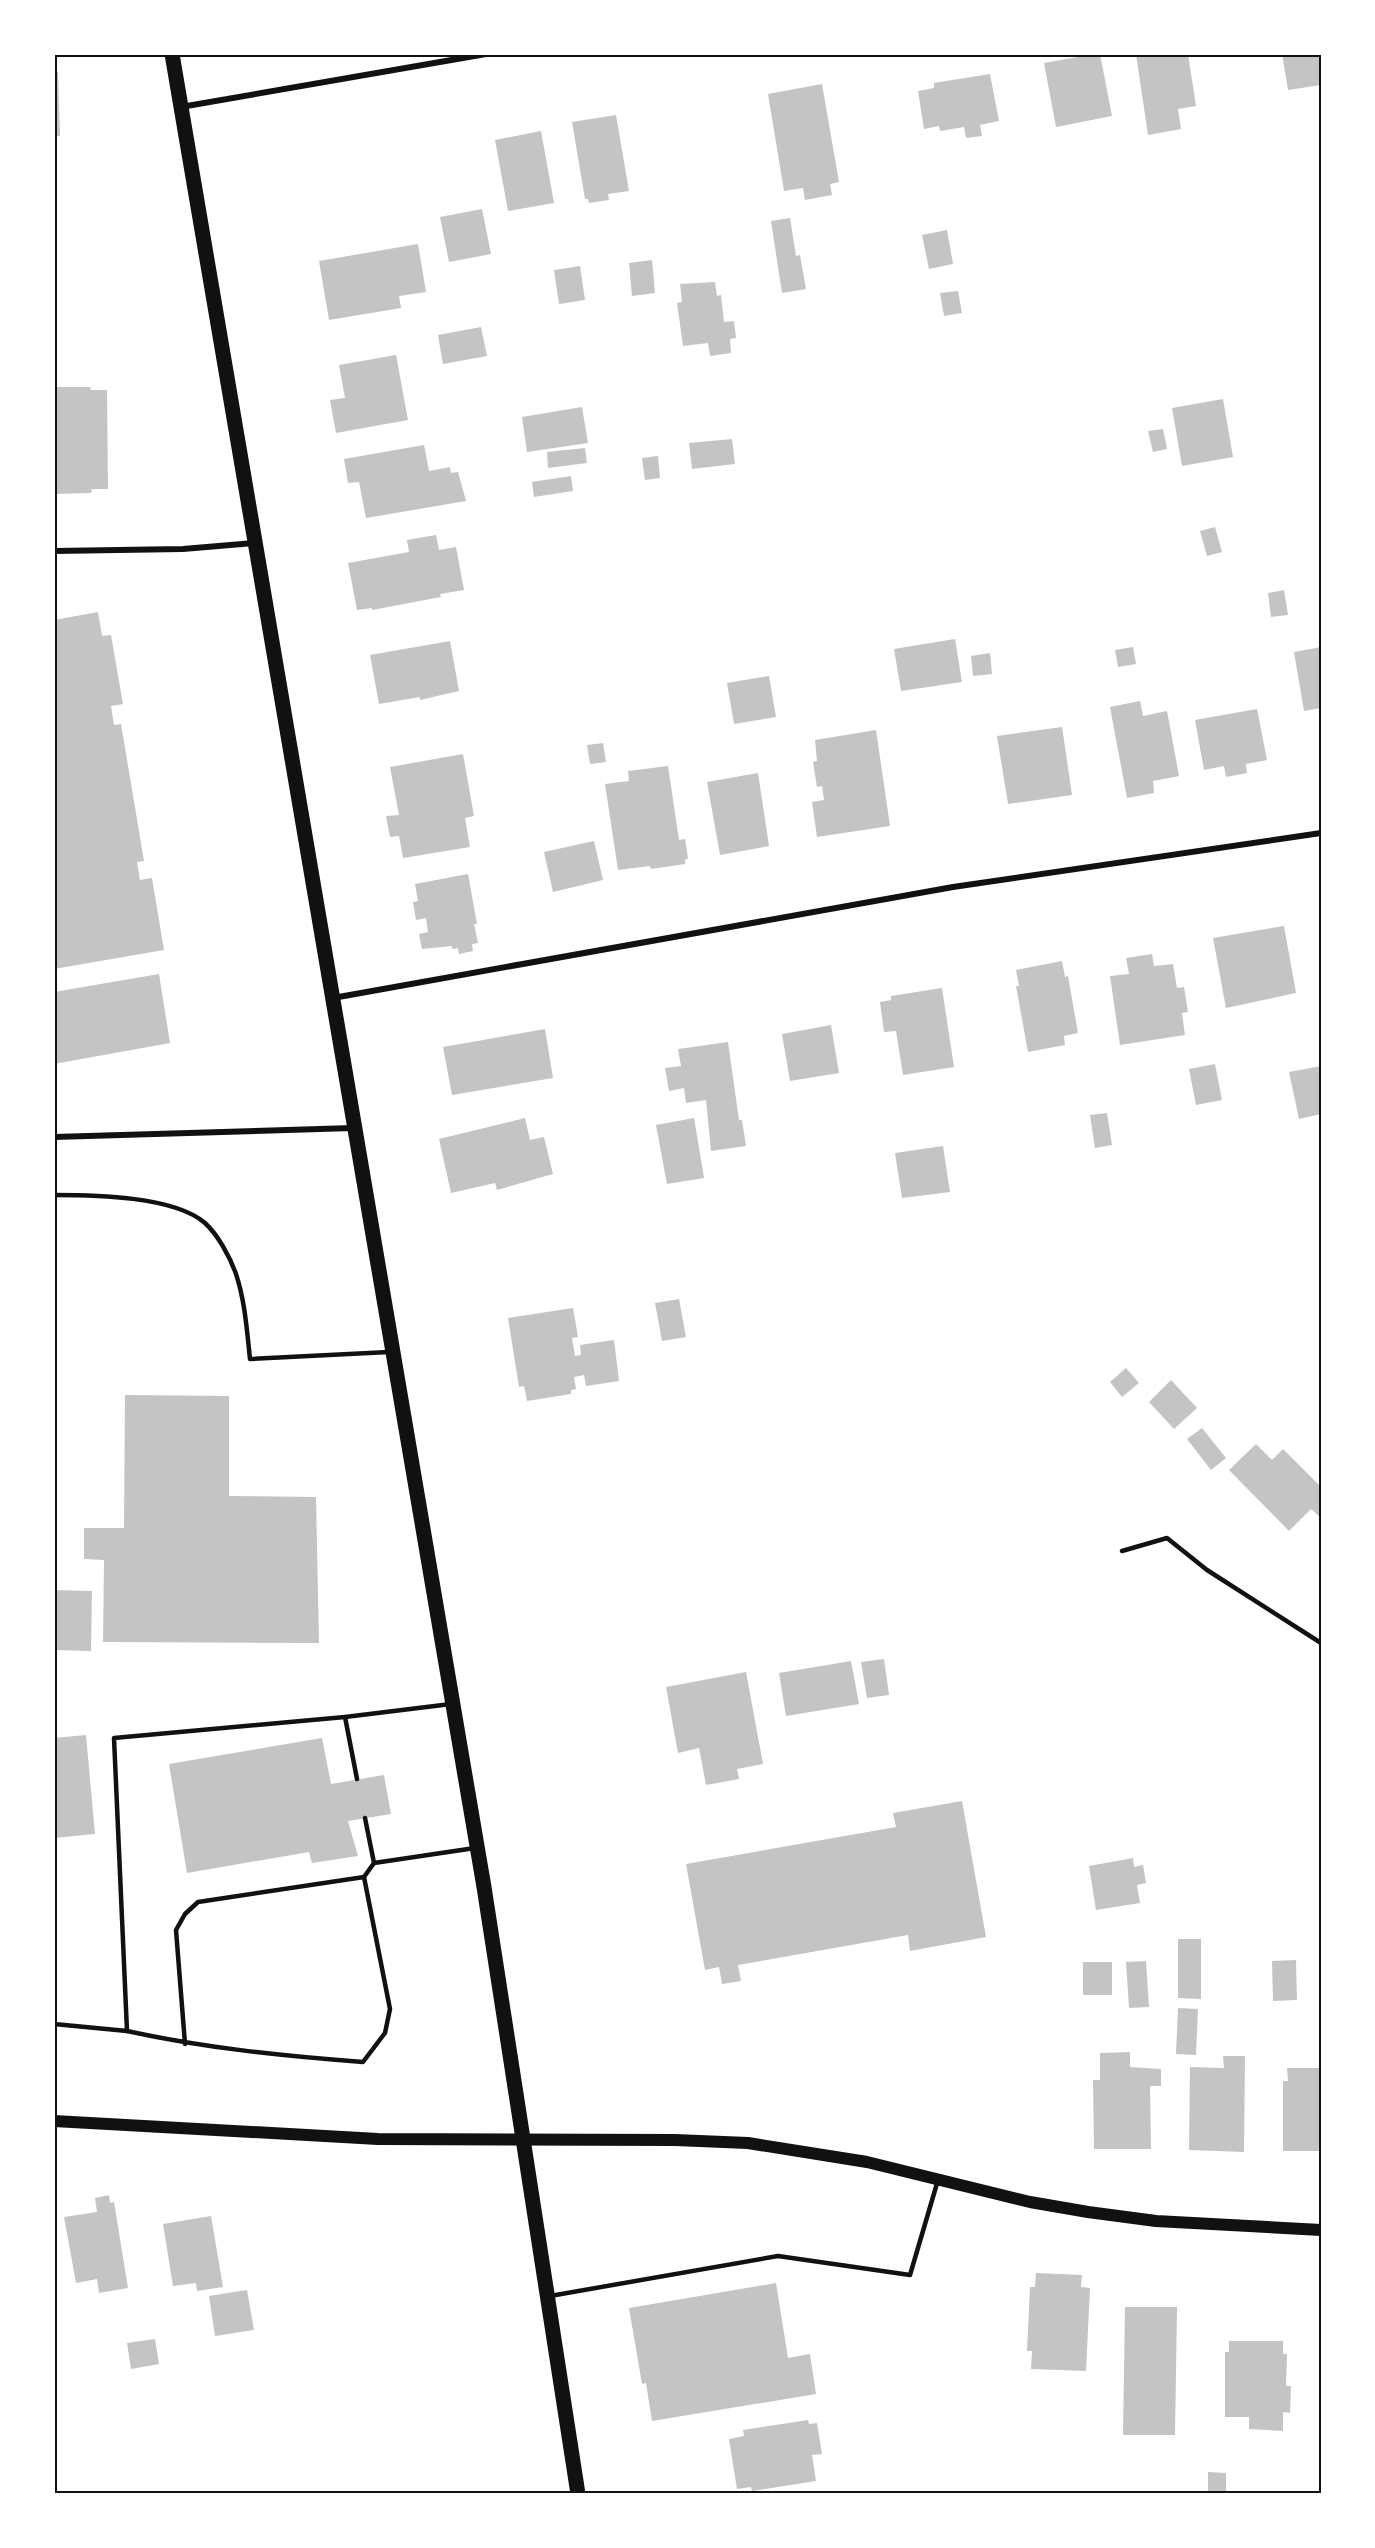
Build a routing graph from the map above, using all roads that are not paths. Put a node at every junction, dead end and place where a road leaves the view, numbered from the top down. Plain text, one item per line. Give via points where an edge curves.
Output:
1 (172, 54) edge
2 (486, 54) edge
3 (181, 107) junction
4 (256, 543) junction
5 (54, 551) edge
6 (1321, 833) edge
7 (333, 998) junction
8 (355, 1128) junction
9 (54, 1137) edge
10 (54, 1195) edge
11 (393, 1351) junction
12 (1122, 1551) dead end
13 (1321, 1643) edge
14 (453, 1704) junction
15 (345, 1717) junction
16 (357, 1779) dead end
17 (365, 1818) dead end
18 (478, 1847) junction
19 (374, 1863) junction
20 (364, 1877) junction
21 (54, 2024) edge
22 (127, 2031) junction
23 (185, 2044) junction
24 (54, 2121) edge
25 (524, 2141) junction
26 (938, 2179) junction
27 (1321, 2230) edge
28 (548, 2296) junction
29 (578, 2494) edge

1 - 3 main road
2 - 3 street
3 - 4 main road
4 - 5 street via 183,549
4 - 7 main road
6 - 7 street via 953,887
7 - 8 main road
8 - 9 street
8 - 11 main road
10 - 11 lane via 100,1195 149,1203 183,1210 205,1223 235,1273 244,1307 250,1359
11 - 14 main road
12 - 13 lane via 1167,1538 1207,1570
14 - 15 lane
14 - 18 main road
15 - 16 lane
15 - 22 lane via 114,1738
17 - 19 lane
18 - 19 lane
18 - 25 main road
19 - 20 lane
20 - 23 lane via 198,1902 185,1914 176,1930
20 - 23 lane via 390,2009 385,2033 363,2062
21 - 22 lane
22 - 23 lane
24 - 25 main road via 291,2136
25 - 26 main road via 748,2143 867,2162
25 - 28 main road
26 - 27 main road via 1030,2202 1156,2221
26 - 28 lane via 910,2274 778,2256
28 - 29 main road

